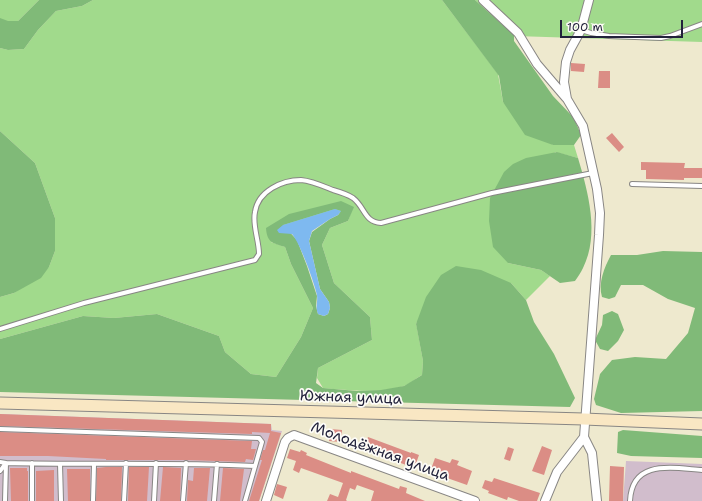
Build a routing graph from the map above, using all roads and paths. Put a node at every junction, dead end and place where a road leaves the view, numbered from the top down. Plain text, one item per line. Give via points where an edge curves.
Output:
1 (483, 0) edge
2 (589, 0) edge
3 (702, 24) edge
4 (581, 30) junction
5 (567, 99) junction
6 (593, 173) junction
7 (632, 184) dead end
8 (702, 186) edge
9 (0, 329) edge
10 (0, 403) edge
11 (584, 420) junction
12 (702, 424) edge
13 (0, 429) edge
14 (584, 437) junction
15 (0, 462) edge
16 (6, 463) junction
17 (32, 463) junction
18 (126, 463) junction
19 (156, 463) junction
20 (186, 463) junction
21 (60, 464) junction
22 (94, 464) junction
23 (217, 464) junction
24 (255, 466) junction
25 (702, 470) edge
26 (0, 471) edge
27 (5, 501) edge
28 (32, 501) edge
29 (61, 501) edge
30 (93, 501) edge
31 (124, 501) edge
32 (154, 501) edge
33 (183, 501) edge
34 (214, 501) edge
35 (245, 501) edge
36 (266, 501) edge
37 (475, 501) edge
38 (546, 501) edge
39 (596, 501) edge
40 (630, 501) edge

1 - 5 street via 518,33 537,64
2 - 4 street
3 - 4 lane via 661,38 609,36
4 - 5 street via 566,62 564,82
5 - 6 street via 583,126
6 - 9 lane via 492,194 381,223 369,219 357,201 351,197 312,182 288,181 266,191 260,200 255,212 260,254 255,260 84,304
6 - 11 street via 600,213 600,235
7 - 8 lane
10 - 11 main road, Южная улица
11 - 12 main road, Южная улица
11 - 14 street
13 - 24 lane via 259,438 262,442
14 - 38 street via 557,472
14 - 39 street via 592,453
15 - 16 lane
16 - 17 lane
16 - 26 lane
16 - 27 lane
17 - 21 lane
17 - 28 lane
18 - 19 lane
18 - 22 lane
18 - 31 lane
19 - 20 lane
19 - 32 lane
20 - 23 lane
20 - 33 lane
21 - 22 lane
21 - 29 lane
22 - 30 lane
23 - 24 lane
23 - 34 lane
24 - 35 lane
25 - 40 lane via 650,469 635,481 630,490
36 - 37 street, Молодёжная улица via 285,442 294,436

